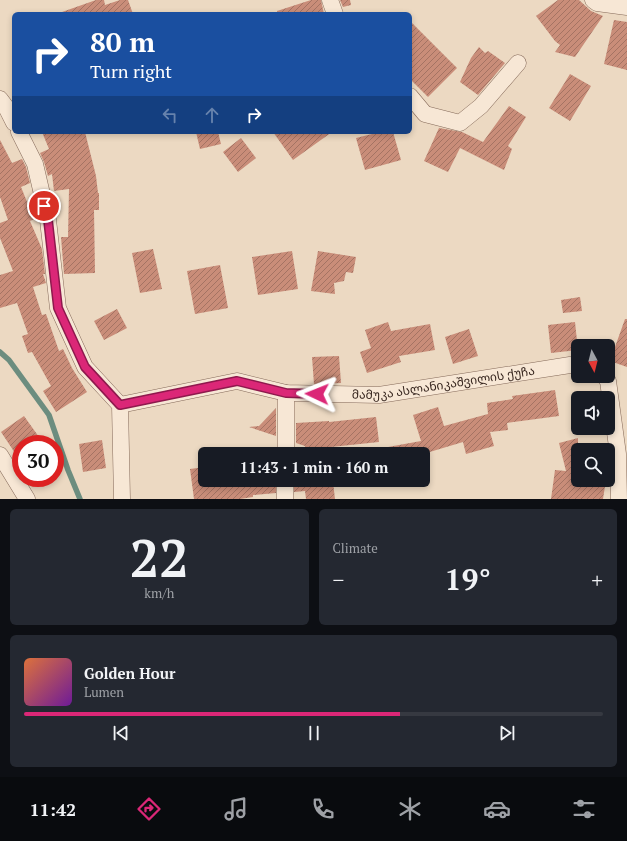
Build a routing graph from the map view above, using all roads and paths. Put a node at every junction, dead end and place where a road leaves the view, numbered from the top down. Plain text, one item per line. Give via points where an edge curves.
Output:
1 (330, 0) edge
2 (593, 0) edge
3 (627, 7) edge
4 (334, 12) edge
5 (518, 63) dead end
6 (412, 98) edge
7 (0, 99) edge
8 (12, 119) edge
9 (20, 134) edge
10 (571, 365) edge
11 (608, 383) edge
12 (286, 393) junction
13 (120, 405) junction
14 (286, 447) edge
15 (623, 454) edge
16 (0, 455) edge
17 (285, 487) edge
18 (27, 499) edge
19 (122, 499) edge
20 (285, 499) edge
21 (619, 499) edge

1 - 4 street
2 - 3 street via 597,3
5 - 6 street via 481,106 460,123 425,114
7 - 8 street
9 - 13 street via 35,164 48,220 58,308 85,367
10 - 12 street, მამუკა ასლანიკაშვილის ქუჩა via 379,395
11 - 15 street
12 - 13 street, მამუკა ასლანიკაშვილის ქუჩა via 237,381
12 - 14 street
13 - 19 street
15 - 21 street
16 - 18 street
17 - 20 street

